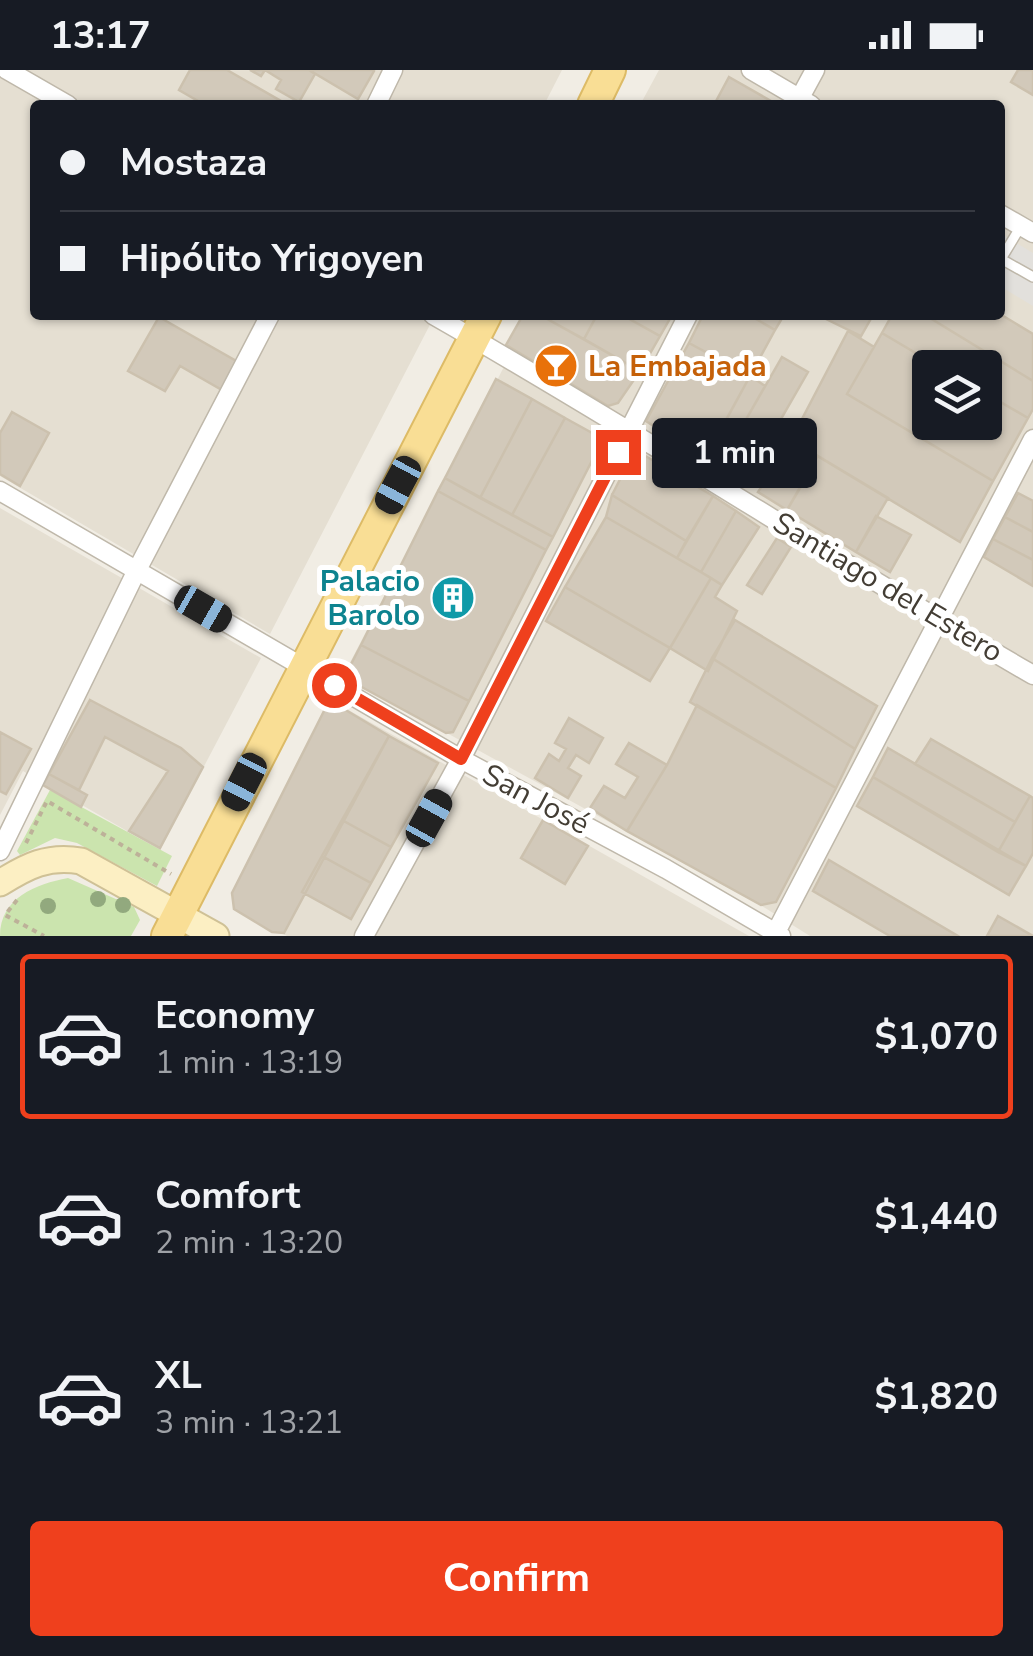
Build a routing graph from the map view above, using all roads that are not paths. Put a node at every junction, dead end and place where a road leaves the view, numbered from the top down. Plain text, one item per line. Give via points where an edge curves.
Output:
1 (7, 70) edge
2 (393, 70) edge
3 (610, 70) edge
4 (751, 70) edge
5 (815, 70) edge
6 (59, 100) edge
7 (378, 100) edge
8 (595, 100) edge
9 (797, 100) edge
10 (803, 100) edge
11 (1005, 217) edge
12 (1027, 230) edge
13 (1005, 255) edge
14 (1005, 261) edge
15 (1033, 277) edge
16 (267, 320) edge
17 (453, 320) edge
18 (685, 320) edge
19 (480, 327) edge
20 (630, 428) junction
21 (1033, 439) edge
22 (0, 491) edge
23 (137, 570) junction
24 (939, 620) junction
25 (302, 667) junction
26 (1033, 675) edge
27 (461, 759) junction
28 (0, 851) edge
29 (0, 884) edge
30 (179, 912) edge
31 (777, 935) edge
32 (216, 936) edge
33 (364, 936) edge

1 - 6 street
2 - 7 street
3 - 8 main road
4 - 9 street
5 - 10 street
11 - 12 street
12 - 13 lane
14 - 15 lane
16 - 23 street
17 - 19 street, Santiago del Estero
18 - 20 street
19 - 20 street, Santiago del Estero
19 - 25 main road
20 - 24 street, Santiago del Estero
20 - 27 street
21 - 24 street
22 - 23 street, San José
23 - 25 street, San José
23 - 28 street
24 - 26 street, Santiago del Estero
24 - 31 street
25 - 27 street, San José
25 - 30 main road
27 - 31 street, San José
27 - 33 street
29 - 30 street via 27,866 63,858
30 - 32 street

